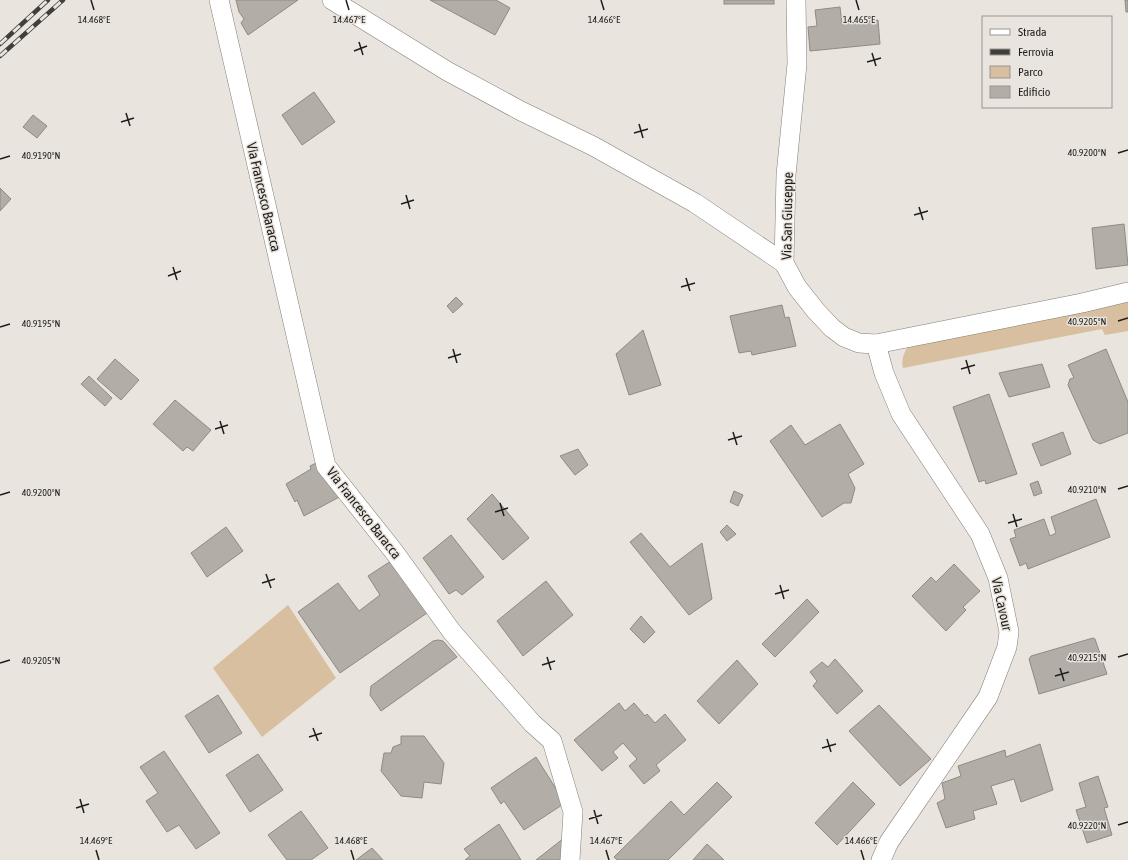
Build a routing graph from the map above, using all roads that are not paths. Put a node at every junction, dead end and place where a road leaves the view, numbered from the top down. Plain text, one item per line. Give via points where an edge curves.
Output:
1 (219, 0) edge
2 (332, 0) edge
3 (796, 0) edge
4 (784, 263) junction
5 (1128, 292) edge
6 (876, 344) junction
7 (570, 860) edge
8 (881, 860) edge

1 - 7 street, Via Francesco Baracca via 326,466 395,553 452,632 532,723 552,741 573,812
2 - 4 street via 454,75 593,146 695,203
3 - 4 street, Via San Giuseppe via 797,64 786,175
4 - 6 street, Via San Giuseppe via 797,287 832,328 844,337 859,343
5 - 6 street, Via San Giuseppe
6 - 8 street, Via Cavour via 884,373 902,414 980,534 998,578 1009,632 1008,647 988,697 889,842

